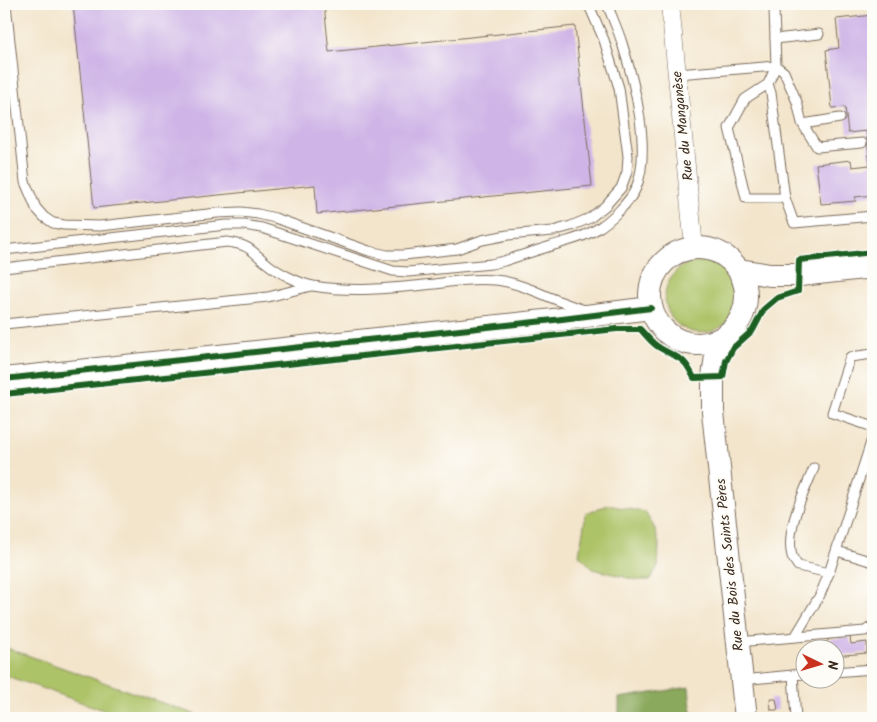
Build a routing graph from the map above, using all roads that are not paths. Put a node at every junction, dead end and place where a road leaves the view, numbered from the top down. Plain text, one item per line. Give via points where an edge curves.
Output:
1 (6, 4) edge
2 (587, 4) edge
3 (607, 4) edge
4 (670, 4) edge
5 (778, 4) edge
6 (819, 34) dead end
7 (775, 39) junction
8 (776, 66) junction
9 (676, 74) junction
10 (768, 84) junction
11 (840, 118) dead end
12 (803, 124) junction
13 (862, 143) dead end
14 (785, 198) junction
15 (873, 216) edge
16 (694, 248) junction
17 (4, 250) edge
18 (873, 267) edge
19 (4, 268) edge
20 (739, 270) junction
21 (800, 274) junction
22 (311, 286) junction
23 (746, 304) junction
24 (651, 308) junction
25 (605, 314) junction
26 (4, 324) edge
27 (718, 340) junction
28 (693, 344) junction
29 (873, 354) edge
30 (4, 379) edge
31 (713, 412) junction
32 (873, 427) edge
33 (873, 436) edge
34 (814, 468) dead end
35 (837, 551) junction
36 (873, 562) edge
37 (829, 573) junction
38 (873, 626) edge
39 (795, 636) junction
40 (737, 642) junction
41 (873, 669) edge
42 (844, 671) edge
43 (793, 675) joint
44 (741, 680) junction
45 (746, 718) edge
46 (796, 718) edge

1 - 2 lane via 25,182 36,208 48,220 64,225 100,226 241,212 275,218 370,251 404,255 457,249 482,240 571,226 590,218 621,188 628,156 619,88 604,40
3 - 17 lane via 622,42 633,85 640,126 641,174 636,190 626,203 597,229 580,237 504,262 408,272 393,271 244,225
4 - 9 street, Rue du Manganèse
5 - 7 lane via 774,8
6 - 7 lane
7 - 8 lane
8 - 9 lane
8 - 10 lane
8 - 12 lane via 784,72
9 - 16 street, Rue du Manganèse
10 - 14 lane
10 - 14 lane via 745,99 729,128 746,198
11 - 12 lane
12 - 13 lane via 817,147
14 - 15 lane via 794,224
16 - 20 street via 719,252
16 - 24 street via 678,252 664,262 654,276
18 - 21 street
19 - 22 lane via 227,242 249,248 269,265
20 - 21 street via 770,276
20 - 23 street via 747,292
21 - 23 street via 771,286
22 - 25 lane via 369,290 497,280 524,286 583,310
22 - 26 lane via 268,297
23 - 27 street via 736,326
24 - 25 street
24 - 28 street via 666,333 679,341
25 - 30 street
27 - 28 street
27 - 31 street, Rue du Bois des Saints Pères
28 - 31 street, Rue du Bois des Saints Pères
29 - 32 lane via 850,357 832,413
31 - 40 street, Rue du Bois des Saints Pères
33 - 35 lane
34 - 37 lane via 792,524 792,556 798,566
35 - 36 lane
35 - 37 lane
37 - 39 lane via 820,595
38 - 39 lane via 865,631
39 - 40 lane
40 - 44 street, Rue du Bois des Saints Pères
41 - 42 lane
43 - 44 lane
43 - 46 lane
44 - 45 street, Rue du Bois des Saints Pères

